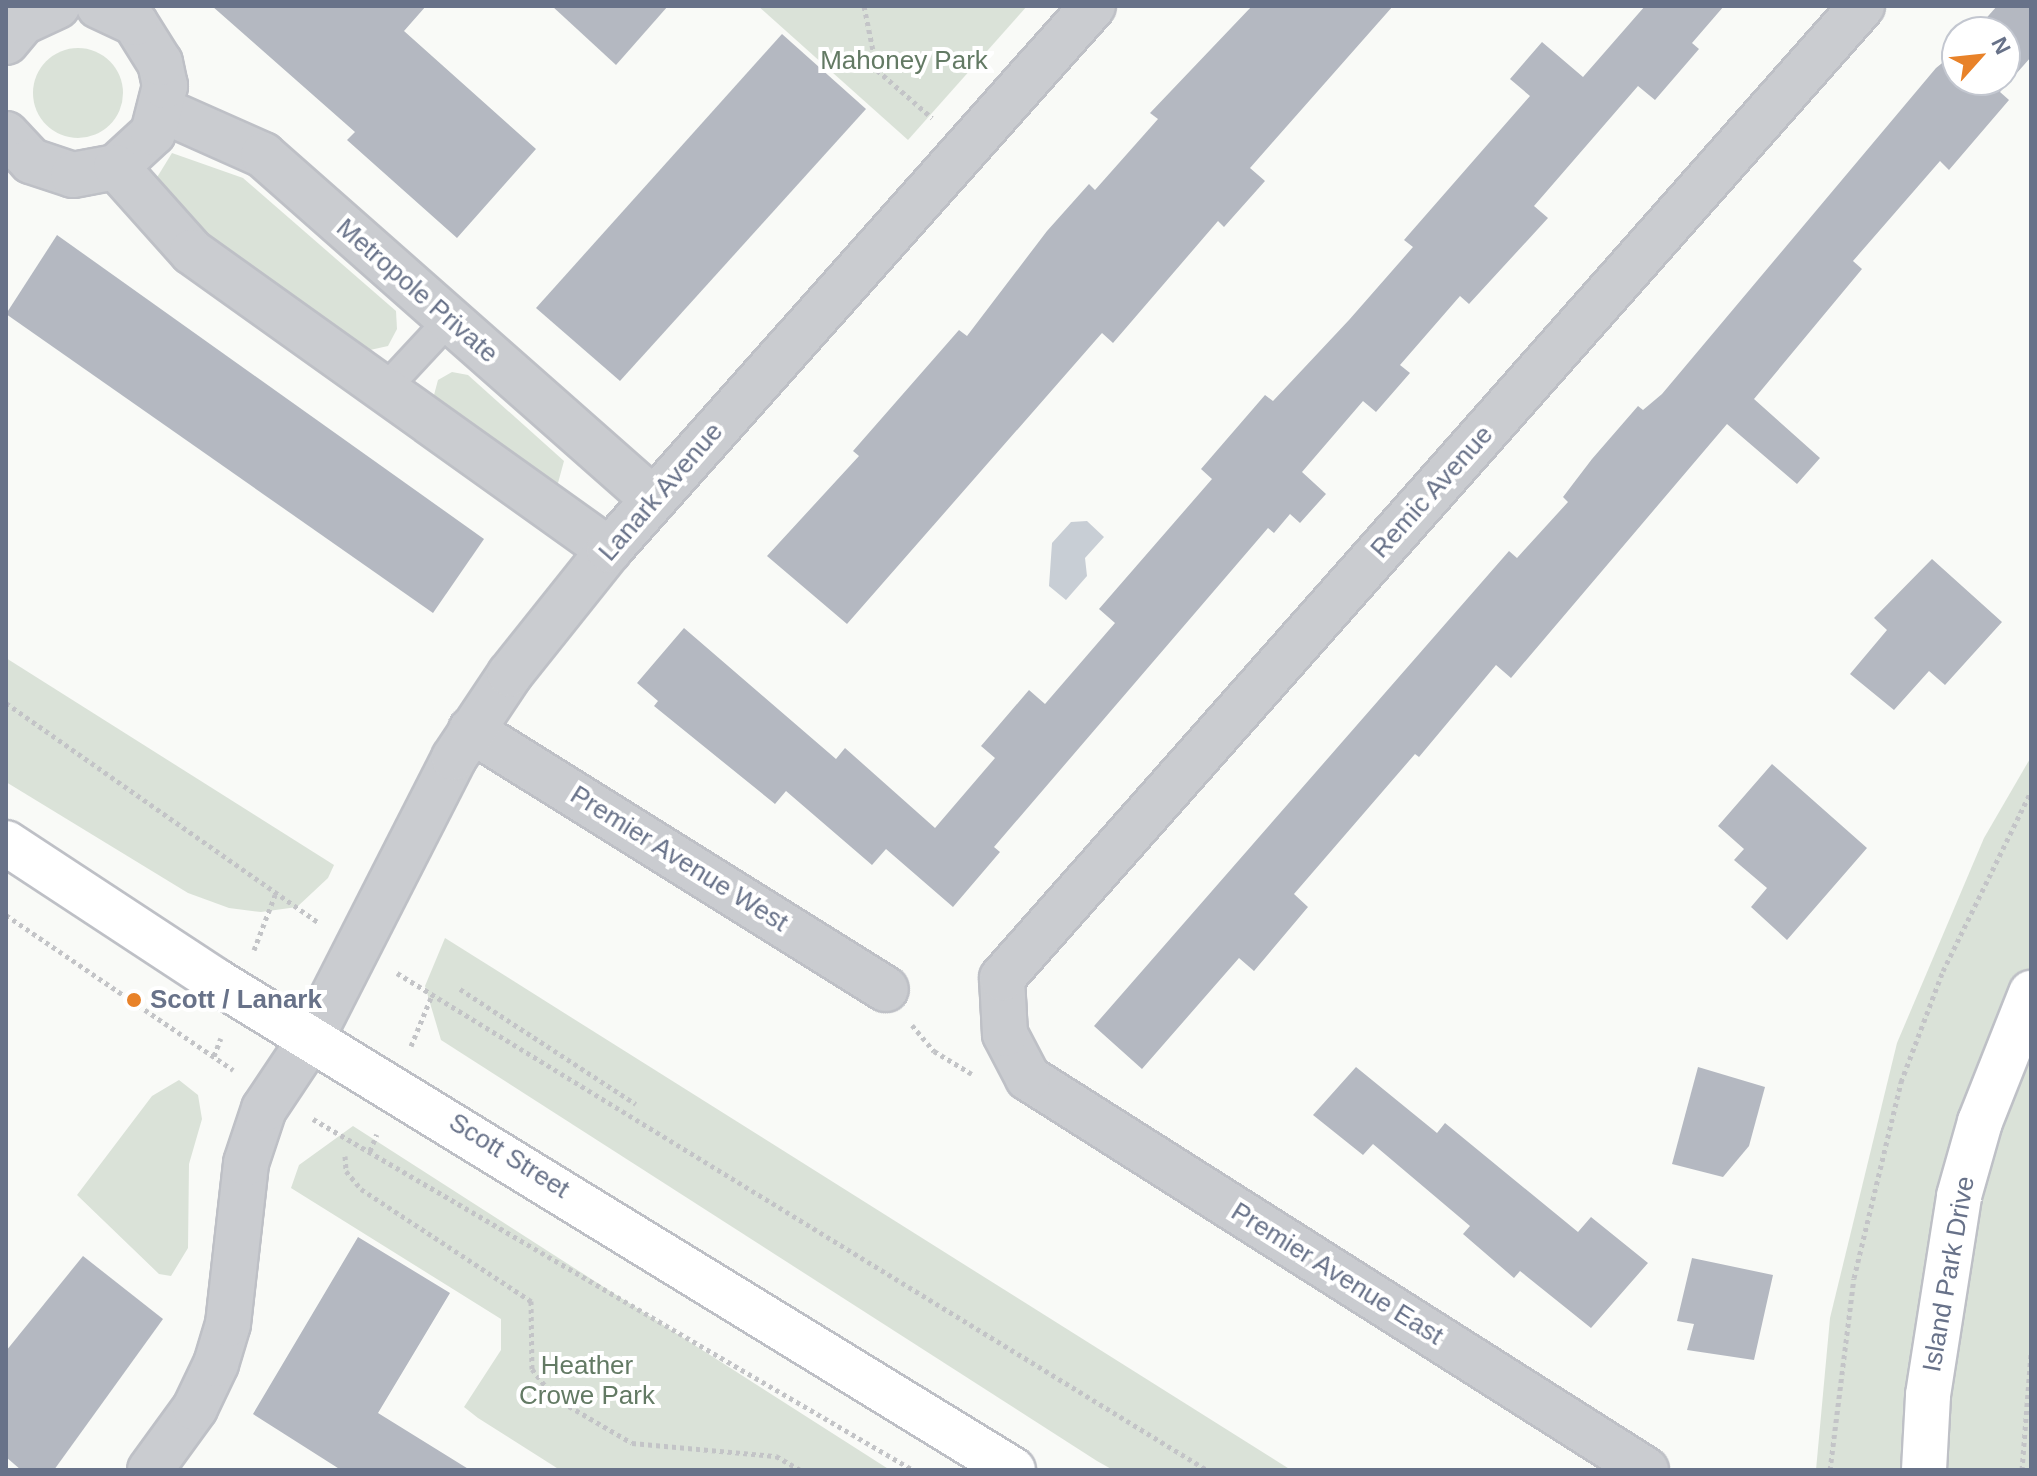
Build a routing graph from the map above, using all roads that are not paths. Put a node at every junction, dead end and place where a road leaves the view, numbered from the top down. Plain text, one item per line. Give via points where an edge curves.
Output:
1 (1093, 6) edge
2 (1862, 6) edge
3 (128, 12) edge
4 (162, 110) junction
5 (9, 145) edge
6 (116, 167) junction
7 (449, 320) junction
8 (384, 390) junction
9 (654, 500) junction
10 (609, 550) junction
11 (471, 730) junction
12 (6, 843) edge
13 (886, 989) road end
14 (2031, 993) edge
15 (312, 1037) junction
16 (1028, 1078) joint
17 (164, 1466) edge
18 (1013, 1470) edge
19 (1646, 1470) edge
20 (1924, 1470) edge

1 - 9 street, Lanark Avenue
2 - 16 street, Remic Avenue via 1002,978 1005,1034
3 - 4 street via 160,63
4 - 6 street via 137,153
4 - 7 street, Metropole Private via 263,155
5 - 6 street via 51,171 73,175
6 - 8 street via 192,252
7 - 8 lane
7 - 9 street, Metropole Private
8 - 10 street
9 - 10 street, Lanark Avenue
10 - 11 street, Lanark Avenue
11 - 13 street, Premier Avenue West
11 - 15 street, Lanark Avenue
12 - 15 main road, Scott Street
14 - 20 main road, Island Park Drive via 1980,1122 1959,1196 1928,1395
15 - 17 street, Lanark Avenue via 264,1109 236,1207 228,1324 195,1408
15 - 18 main road, Scott Street
16 - 19 street, Premier Avenue East

